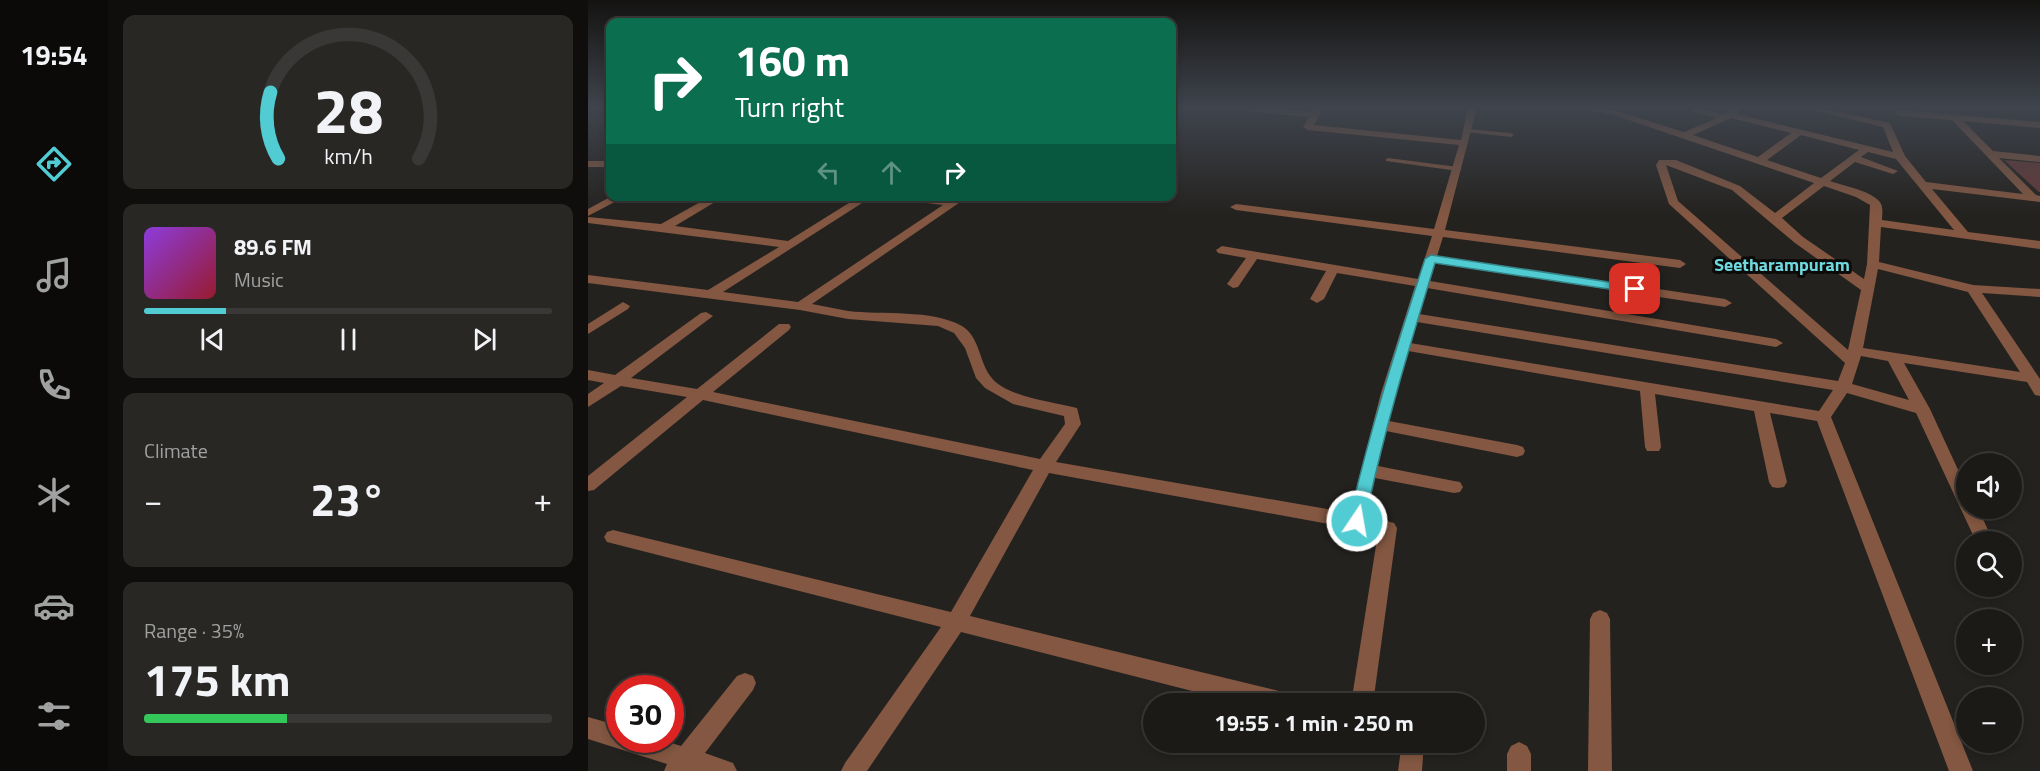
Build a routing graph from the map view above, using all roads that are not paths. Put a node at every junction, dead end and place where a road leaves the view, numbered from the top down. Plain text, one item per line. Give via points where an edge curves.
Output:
1 (1465, 143) edge
2 (1708, 143) edge
3 (1784, 143) edge
4 (1846, 143) edge
5 (1894, 143) edge
6 (1981, 143) edge
7 (1868, 148) junction
8 (1993, 154) junction
9 (1900, 157) junction
10 (1853, 158) junction
11 (2040, 159) edge
12 (1388, 160) dead end
13 (1759, 161) junction
14 (588, 164) edge
15 (606, 164) edge
16 (1458, 169) junction
17 (1893, 171) dead end
18 (1821, 182) junction
19 (1924, 185) junction
20 (2037, 199) edge
21 (611, 201) edge
22 (711, 201) edge
23 (860, 201) edge
24 (958, 201) edge
25 (1236, 207) dead end
26 (588, 213) edge
27 (1775, 218) junction
28 (588, 220) edge
29 (1876, 223) junction
30 (663, 228) junction
31 (1438, 234) junction
32 (1965, 236) junction
33 (792, 245) junction
34 (2040, 245) edge
35 (1222, 250) dead end
36 (1253, 255) junction
37 (1431, 259) junction
38 (1680, 264) dead end
39 (1873, 264) junction
40 (1333, 269) junction
41 (588, 279) edge
42 (1233, 284) dead end
43 (1424, 284) junction
44 (1869, 289) junction
45 (1973, 289) junction
46 (2040, 293) edge
47 (710, 295) junction
48 (1317, 299) dead end
49 (1725, 303) dead end
50 (623, 306) dead end
51 (800, 306) junction
52 (706, 316) dead end
53 (1411, 317) junction
54 (784, 327) dead end
55 (588, 330) edge
56 (1776, 343) dead end
57 (1403, 346) junction
58 (1854, 357) junction
59 (1894, 359) junction
60 (588, 375) edge
61 (2030, 378) junction
62 (618, 380) junction
63 (1843, 387) junction
64 (1647, 388) junction
65 (2040, 391) edge
66 (701, 394) junction
67 (588, 402) edge
68 (1761, 406) junction
69 (1922, 409) junction
70 (1822, 417) junction
71 (1381, 425) junction
72 (1653, 447) dead end
73 (1517, 451) dead end
74 (1044, 466) junction
75 (1368, 470) junction
76 (1778, 482) dead end
77 (1956, 482) edge
78 (588, 485) edge
79 (1454, 487) dead end
80 (1974, 519) edge
81 (1357, 521) junction
82 (1979, 530) dead end
83 (613, 537) dead end
84 (1600, 619) dead end
85 (956, 622) junction
86 (746, 683) dead end
87 (1243, 693) edge
88 (1364, 693) edge
89 (588, 728) edge
90 (606, 733) edge
91 (657, 753) edge
92 (1412, 753) edge
93 (682, 764) edge
94 (724, 771) edge
95 (853, 771) edge
96 (1410, 771) edge
97 (1600, 771) edge
98 (1961, 771) edge

1 - 16 street
2 - 13 street
3 - 13 street
4 - 7 street
5 - 9 street
6 - 8 street
7 - 9 street
7 - 10 street
8 - 11 street
8 - 20 street
9 - 19 street
10 - 17 street
10 - 18 street
12 - 16 lane
13 - 18 street
14 - 15 street
16 - 31 street
18 - 27 street
18 - 29 street via 1875,203
19 - 20 street
19 - 32 street
21 - 26 street
22 - 30 street
23 - 33 street
24 - 51 street
25 - 31 street
27 - 44 street via 1799,240
27 - 58 street via 1724,181 1672,162 1661,165 1673,202
28 - 30 street
29 - 32 street
29 - 39 street
30 - 33 street
31 - 37 street
31 - 38 street
32 - 34 street
33 - 47 street
35 - 36 street
36 - 40 street
36 - 42 street
37 - 43 street
37 - 49 street
39 - 44 street
39 - 45 street
40 - 43 street
40 - 48 street
41 - 47 street
43 - 53 street
43 - 56 street
44 - 58 street
45 - 46 street
45 - 61 street
47 - 51 street
50 - 55 street
51 - 74 street via 848,315 940,322 959,330 972,348 982,378 990,385 1018,400 1071,412 1073,424
52 - 62 street
53 - 57 street
53 - 63 street
54 - 66 street
57 - 64 street
57 - 71 street
58 - 59 street
58 - 63 street
59 - 61 street
59 - 69 street
60 - 62 street
61 - 65 street
62 - 66 street
62 - 67 street
63 - 69 street
63 - 70 street
64 - 68 street
64 - 72 street
66 - 74 street
66 - 78 street
68 - 70 street
68 - 76 street
69 - 77 street
70 - 98 street
71 - 73 street
71 - 75 street
74 - 81 street
74 - 85 street
75 - 79 street
75 - 81 street
80 - 82 street
81 - 88 street via 1389,528
83 - 85 street
84 - 97 street
85 - 87 street
85 - 95 street
86 - 93 street
89 - 90 street
91 - 93 street
92 - 96 street
93 - 94 street

